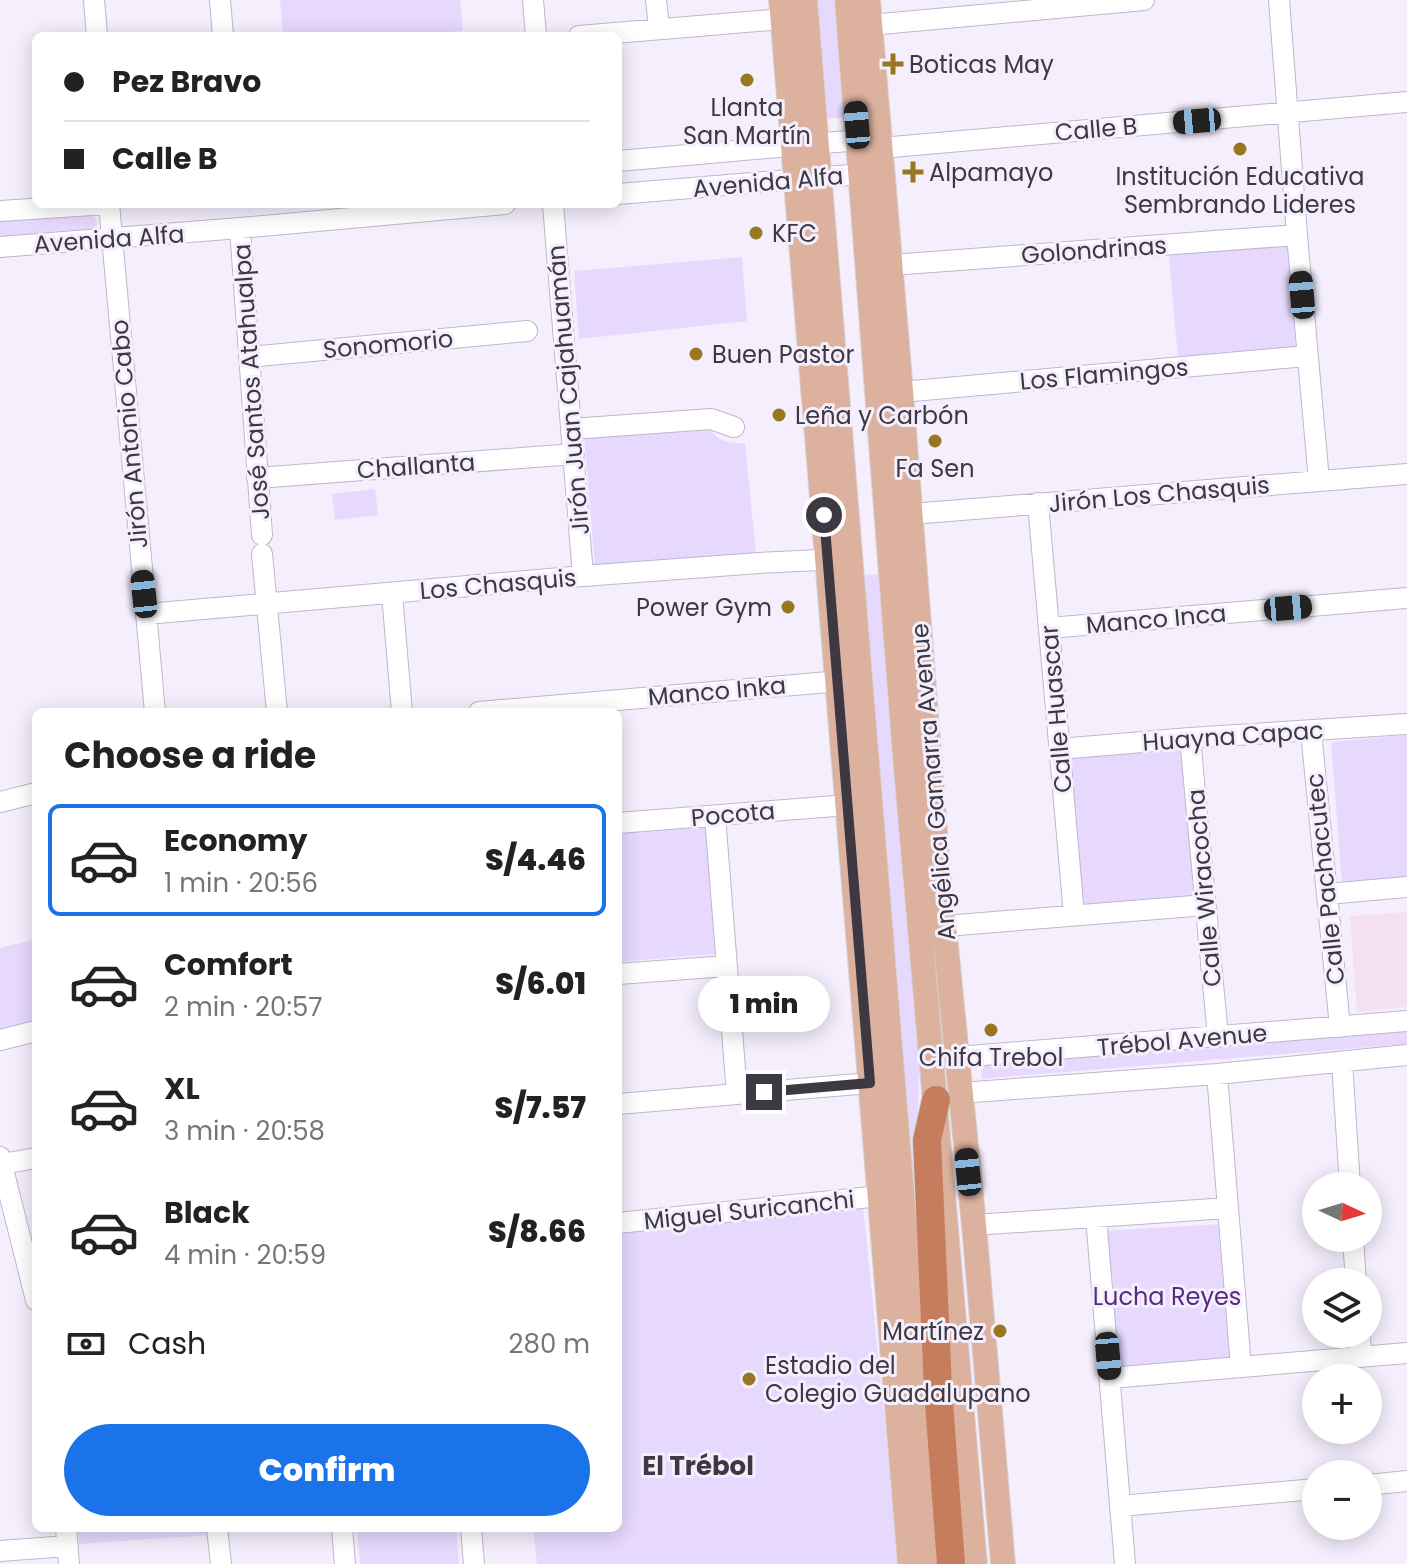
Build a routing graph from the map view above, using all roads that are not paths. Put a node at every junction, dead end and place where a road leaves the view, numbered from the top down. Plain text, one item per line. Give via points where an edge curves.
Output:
1 (94, 0) edge
2 (220, 0) edge
3 (533, 0) edge
4 (656, 0) edge
5 (805, 0) edge
6 (847, 0) edge
7 (868, 0) edge
8 (1144, 0) edge
9 (1279, 0) edge
10 (782, 10) edge
11 (870, 25) junction
12 (659, 28) junction
13 (97, 32) edge
14 (223, 32) edge
15 (536, 32) edge
16 (619, 32) edge
17 (1407, 102) edge
18 (1287, 113) junction
19 (870, 144) junction
20 (805, 145) junction
21 (622, 161) edge
22 (862, 174) junction
23 (808, 179) junction
24 (622, 194) edge
25 (46, 208) edge
26 (108, 208) edge
27 (461, 208) edge
28 (553, 208) edge
29 (0, 211) edge
30 (240, 228) junction
31 (1297, 235) junction
32 (111, 239) junction
33 (0, 247) edge
34 (891, 265) junction
35 (527, 331) dead end
36 (1307, 356) junction
37 (249, 357) junction
38 (901, 392) junction
39 (734, 427) dead end
40 (571, 429) junction
41 (574, 454) junction
42 (1407, 474) edge
43 (257, 478) junction
44 (1319, 481) junction
45 (1038, 503) junction
46 (911, 514) junction
47 (839, 559) junction
48 (891, 560) junction
49 (583, 576) junction
50 (392, 594) junction
51 (1407, 598) edge
52 (267, 603) junction
53 (146, 614) junction
54 (1049, 628) junction
55 (849, 680) junction
56 (155, 708) edge
57 (277, 708) edge
58 (402, 708) edge
59 (525, 708) edge
60 (1407, 724) edge
61 (1311, 731) junction
62 (1190, 738) junction
63 (1059, 749) junction
64 (905, 756) junction
65 (32, 794) edge
66 (0, 802) edge
67 (848, 805) junction
68 (715, 816) junction
69 (622, 823) edge
70 (937, 857) junction
71 (1407, 887) edge
72 (1327, 894) junction
73 (1206, 905) junction
74 (1074, 915) junction
75 (945, 926) junction
76 (727, 966) junction
77 (622, 974) edge
78 (1407, 1021) edge
79 (1340, 1027) junction
80 (32, 1032) edge
81 (1218, 1037) junction
82 (0, 1040) edge
83 (1407, 1055) edge
84 (957, 1057) junction
85 (1342, 1062) junction
86 (1217, 1074) junction
87 (870, 1083) junction
88 (737, 1094) junction
89 (948, 1096) junction
90 (622, 1104) edge
91 (894, 1116) junction
92 (32, 1158) edge
93 (1, 1161) edge
94 (1349, 1172) edge
95 (880, 1196) junction
96 (1228, 1208) junction
97 (1096, 1217) junction
98 (622, 1223) edge
99 (974, 1225) junction
100 (32, 1280) edge
101 (1361, 1348) edge
102 (1407, 1353) edge
103 (1361, 1357) junction
104 (1241, 1367) junction
105 (1110, 1378) junction
106 (1407, 1481) edge
107 (1382, 1484) edge
108 (1302, 1490) edge
109 (1120, 1506) junction
110 (217, 1532) edge
111 (342, 1532) edge
112 (471, 1532) edge
113 (68, 1546) edge
114 (0, 1551) edge
115 (221, 1564) edge
116 (345, 1564) edge
117 (474, 1564) edge
118 (910, 1564) edge
119 (932, 1564) edge
120 (951, 1564) edge
121 (975, 1564) edge
122 (1003, 1564) edge
123 (1125, 1564) edge

1 - 13 street
2 - 14 street
3 - 15 street
4 - 12 street
5 - 20 main road
6 - 19 main road, Angélica Gamarra Avenue
7 - 11 main road, Angélica Gamarra Avenue
8 - 11 street
9 - 18 street
10 - 12 street
10 - 20 main road
11 - 19 main road, Angélica Gamarra Avenue
12 - 16 street
17 - 18 street, Calle B
18 - 19 street, Calle B
18 - 31 street
19 - 20 street, Avenida Alfa
19 - 22 main road, Angélica Gamarra Avenue
19 - 34 main road, Angélica Gamarra Avenue
20 - 21 street, Avenida Alfa
20 - 23 main road
22 - 23 street, Avenida Alfa
22 - 48 main road, Angélica Gamarra Avenue
23 - 24 street, Avenida Alfa
23 - 47 main road
25 - 29 street, Avenida Alfa
26 - 32 street, Jirón Antonio Cabo
27 - 30 street, Avenida Alfa
28 - 40 street, Jirón Juan Cajahuamán
30 - 32 street, Avenida Alfa
30 - 37 street, José Santos Atahualpa
31 - 34 street, Golondrinas
31 - 36 street
32 - 33 street, Avenida Alfa
32 - 53 street, Jirón Antonio Cabo
34 - 38 main road, Angélica Gamarra Avenue
35 - 37 street, Sonomorio
36 - 38 street, Los Flamingos
36 - 44 street
37 - 43 street, José Santos Atahualpa
38 - 46 main road, Angélica Gamarra Avenue
39 - 40 street via 711,419
40 - 41 street, Jirón Juan Cajahuamán
41 - 43 street, Challanta
41 - 49 street, Jirón Juan Cajahuamán
42 - 44 street, Jirón Los Chasquis
43 - 52 street, José Santos Atahualpa
44 - 45 street, Jirón Los Chasquis
45 - 46 street, Jirón Los Chasquis
45 - 54 street, Calle Huascar
46 - 70 main road, Angélica Gamarra Avenue
47 - 48 main road via 872,554
47 - 49 street, Los Chasquis
47 - 55 main road
48 - 64 main road, Angélica Gamarra Avenue
49 - 50 street, Los Chasquis
50 - 52 street, Los Chasquis
50 - 58 street
51 - 54 street, Manco Inca
52 - 53 street, Los Chasquis
52 - 57 street, José Santos Atahualpa
53 - 56 street, Jirón Antonio Cabo
54 - 63 street, Calle Huascar
55 - 59 street, Manco Inka
55 - 67 main road
55 - 91 main road via 887,999
60 - 61 street, Huayna Capac
61 - 62 street, Huayna Capac
61 - 72 street, Calle Pachacutec
62 - 63 street, Huayna Capac
62 - 73 street, Calle Wiracocha
63 - 74 street, Calle Huascar
64 - 70 main road
64 - 89 main road, Angélica Gamarra Avenue
65 - 66 street
67 - 68 street, Pocota
67 - 87 main road
68 - 69 street, Pocota
68 - 76 street
70 - 75 main road, Angélica Gamarra Avenue
71 - 72 street
72 - 79 street, Calle Pachacutec
73 - 74 street
73 - 81 street, Calle Wiracocha
74 - 75 street
75 - 84 main road, Angélica Gamarra Avenue
76 - 77 street
76 - 88 street
78 - 79 street, Trébol Avenue
79 - 81 street, Trébol Avenue
80 - 82 street
81 - 84 street, Trébol Avenue
83 - 85 street, Trébol Avenue
84 - 89 main road, Angélica Gamarra Avenue
85 - 86 street, Trébol Avenue
85 - 94 street
86 - 89 street, Trébol Avenue
86 - 96 street
87 - 88 street
87 - 91 main road
87 - 95 main road
88 - 90 street
89 - 99 main road, Angélica Gamarra Avenue
89 - 120 highway via 927,1140
89 - 121 main road, Angélica Gamarra Avenue
91 - 119 main road
92 - 93 street
93 - 100 street
95 - 98 street, Miguel Suricanchi
95 - 118 main road
96 - 97 street
96 - 104 street
97 - 99 street
97 - 105 street
99 - 122 main road, Angélica Gamarra Avenue
101 - 103 street
102 - 103 street
103 - 104 street
104 - 105 street
105 - 109 street
106 - 107 street
108 - 109 street
109 - 123 street
110 - 115 street
111 - 116 street
112 - 117 street
113 - 114 street

